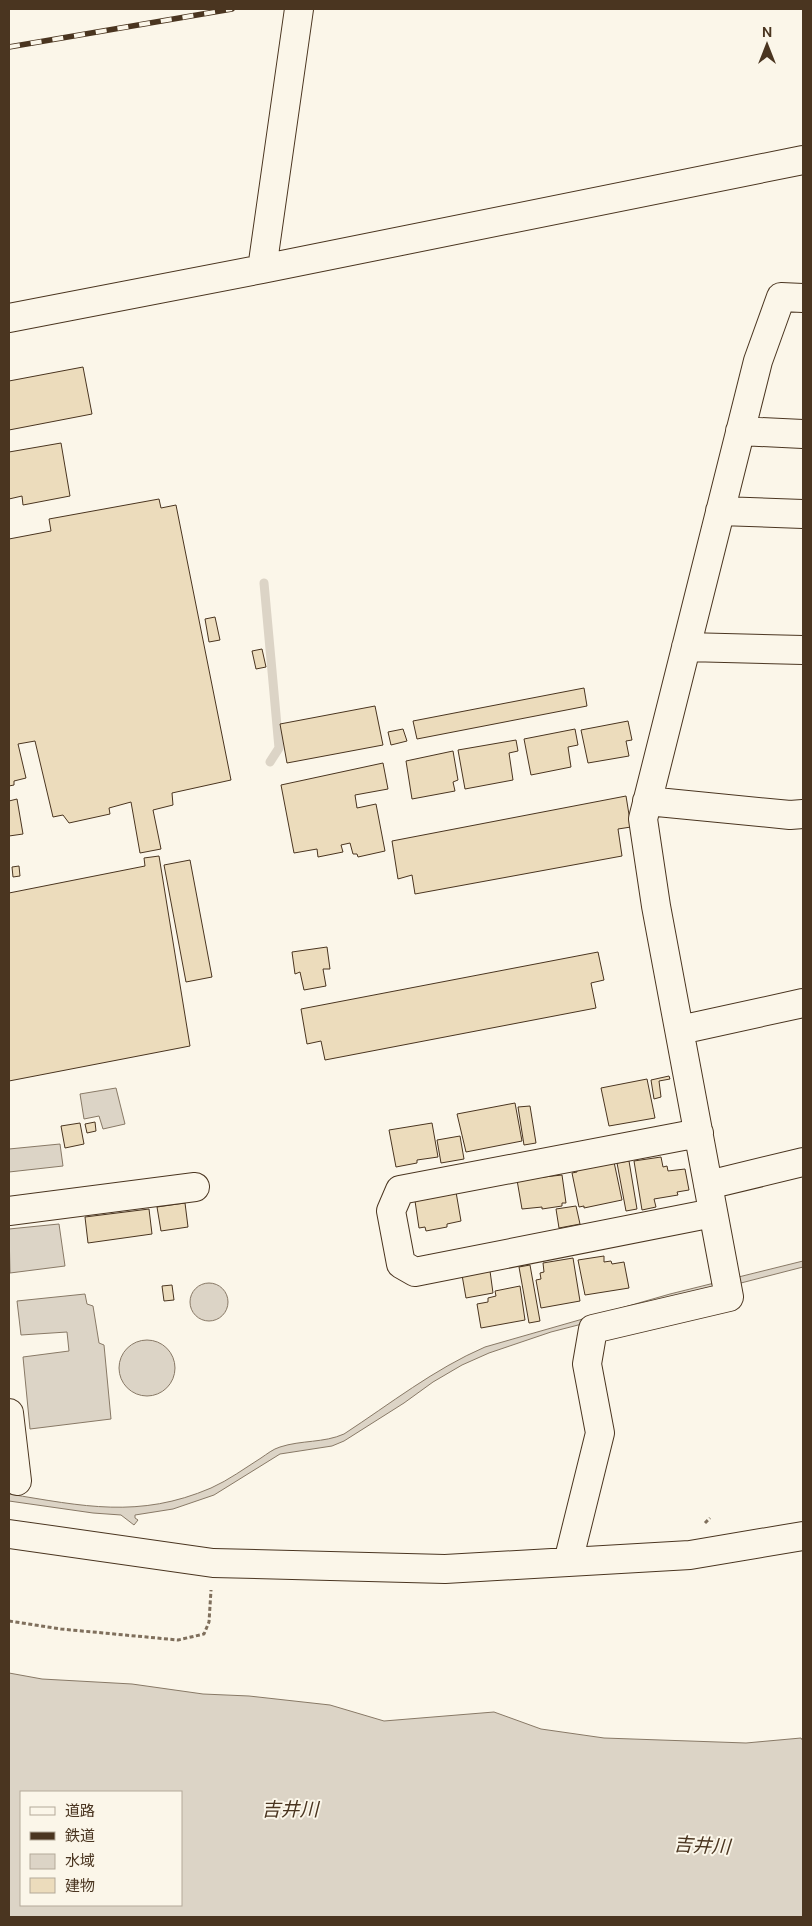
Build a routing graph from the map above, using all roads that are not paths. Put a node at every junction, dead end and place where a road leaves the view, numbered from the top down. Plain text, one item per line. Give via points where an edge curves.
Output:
1 (299, 9) edge
2 (803, 160) edge
3 (262, 269) junction
4 (803, 298) edge
5 (9, 318) edge
6 (740, 431) junction
7 (803, 434) edge
8 (720, 511) junction
9 (803, 514) edge
10 (686, 647) junction
11 (803, 650) edge
12 (648, 801) junction
13 (803, 814) edge
14 (803, 1003) edge
15 (680, 1030) junction
16 (699, 1133) junction
17 (803, 1162) edge
18 (708, 1185) junction
19 (195, 1187) dead end
20 (9, 1211) edge
21 (713, 1213) junction
22 (9, 1413) edge
23 (17, 1481) dead end
24 (9, 1534) edge
25 (803, 1536) edge
26 (568, 1562) junction

1 - 3 street
2 - 3 street
3 - 5 street
4 - 6 street via 781,297 758,361
6 - 7 street
6 - 8 street
8 - 9 street
8 - 10 street
10 - 11 street
10 - 12 street
12 - 13 street via 790,816
12 - 15 street via 644,829
14 - 15 street
15 - 16 street
16 - 18 street
16 - 21 street via 400,1190 391,1212 401,1264 415,1272
17 - 18 street
18 - 21 street
19 - 20 street
21 - 26 street via 729,1298 593,1328 587,1364 600,1432
22 - 23 street
24 - 26 street via 213,1563 445,1568
25 - 26 street via 690,1555

